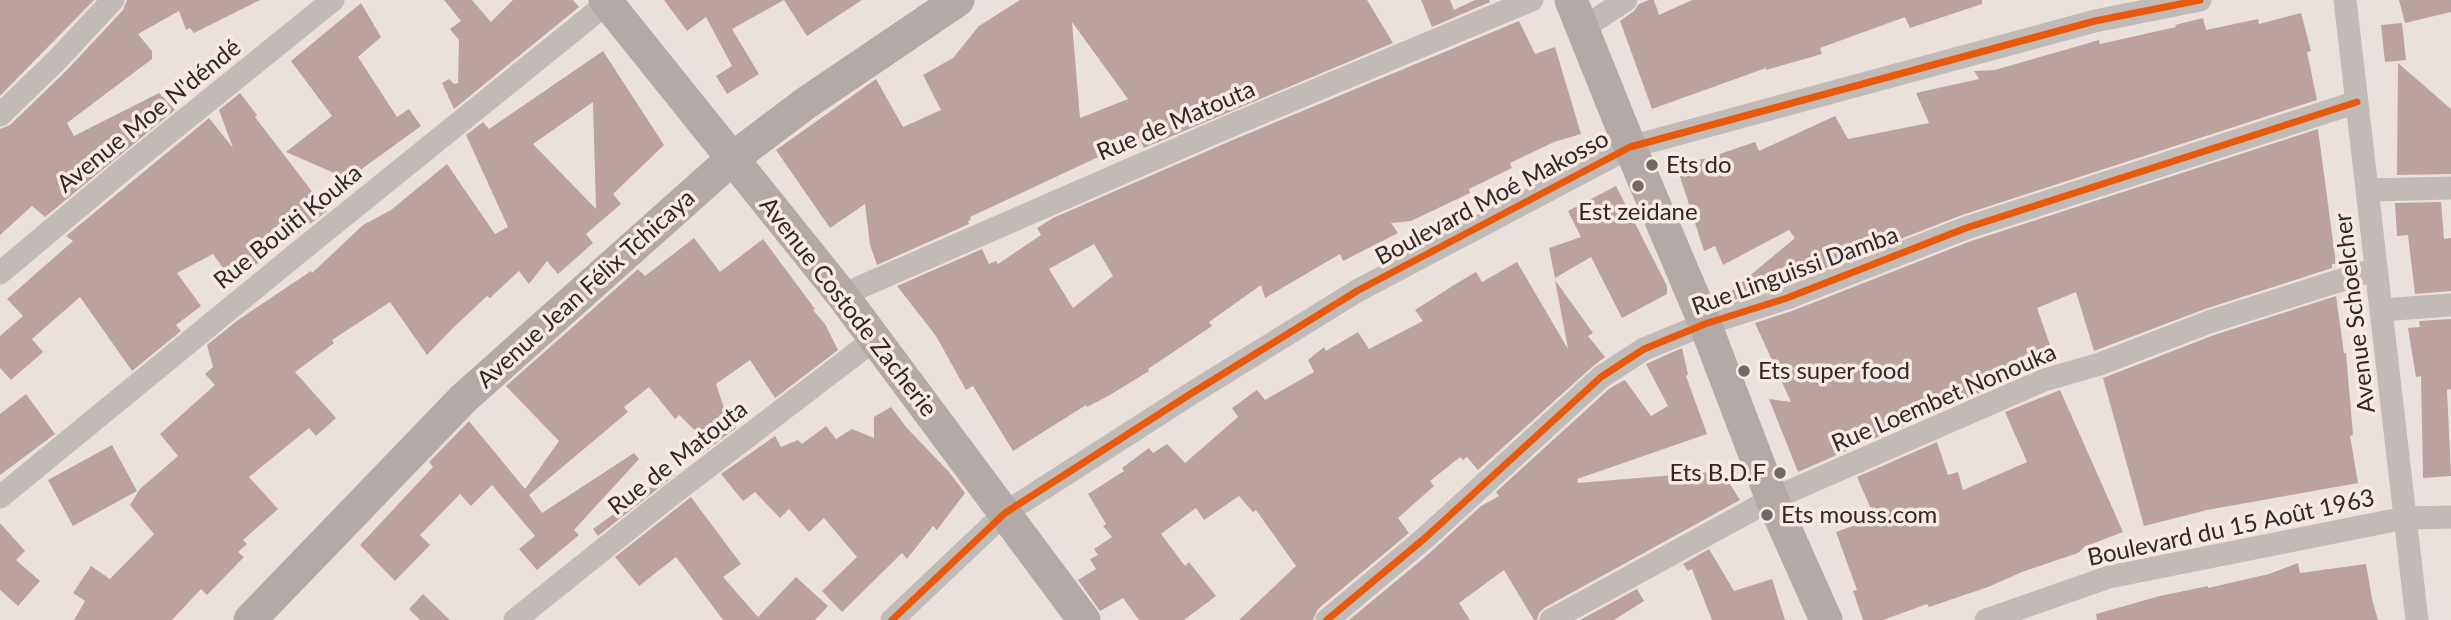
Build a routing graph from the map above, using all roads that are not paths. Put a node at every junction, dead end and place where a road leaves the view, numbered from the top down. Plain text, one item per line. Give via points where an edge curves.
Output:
1 (113, 0) edge
2 (333, 0) edge
3 (958, 0) edge
4 (1532, 0) edge
5 (1626, 0) edge
6 (2200, 0) edge
7 (2345, 0) edge
8 (608, 1) edge
9 (2124, 7) edge
10 (1577, 14) edge
11 (2357, 102) junction
12 (0, 115) edge
13 (1630, 147) junction
14 (733, 158) junction
15 (2451, 188) edge
16 (2367, 190) junction
17 (2376, 269) junction
18 (0, 273) edge
19 (842, 295) junction
20 (2451, 305) edge
21 (2381, 310) junction
22 (1705, 324) junction
23 (875, 339) junction
24 (0, 497) edge
25 (1772, 499) junction
26 (1005, 513) junction
27 (2451, 517) edge
28 (2405, 518) junction
29 (250, 620) edge
30 (515, 620) edge
31 (892, 620) edge
32 (1084, 620) edge
33 (1327, 620) edge
34 (1551, 620) edge
35 (1826, 620) edge
36 (1986, 620) edge
37 (2417, 620) edge

1 - 12 street
2 - 18 street, Avenue Moe N'déndé
3 - 14 street, Avenue Jean Félix Tchicaya
4 - 19 street, Rue de Matouta
5 - 10 street
6 - 9 street, Boulevard Moé Makosso
7 - 11 street, Avenue Schoelcher
8 - 14 street, Avenue Costode Zacherie
8 - 24 street, Rue Bouiti Kouka
9 - 13 street, Boulevard Moé Makosso
10 - 13 street
11 - 16 street, Avenue Schoelcher
11 - 22 street, Rue Linguissi Damba via 1966,228 1787,298
13 - 22 street
13 - 26 street, Boulevard Moé Makosso via 1357,291
14 - 19 street, Avenue Costode Zacherie
14 - 29 street, Avenue Jean Félix Tchicaya via 464,398
15 - 16 street
16 - 17 street, Avenue Schoelcher
17 - 21 street, Avenue Schoelcher
17 - 25 street, Rue Loembet Nonouka via 2044,380
19 - 23 street, Avenue Costode Zacherie
20 - 21 street
21 - 28 street, Avenue Schoelcher
22 - 25 street
22 - 33 street, Rue Linguissi Damba via 1644,349 1601,377 1425,538
23 - 26 street, Avenue Costode Zacherie
23 - 30 street, Rue de Matouta
25 - 34 street, Rue Loembet Nonouka
25 - 35 street
26 - 31 street, Boulevard Moé Makosso
26 - 32 street, Avenue Costode Zacherie
27 - 28 street, Boulevard du 15 Août 1963
28 - 36 street, Boulevard du 15 Août 1963 via 2109,577
28 - 37 street, Avenue Schoelcher

